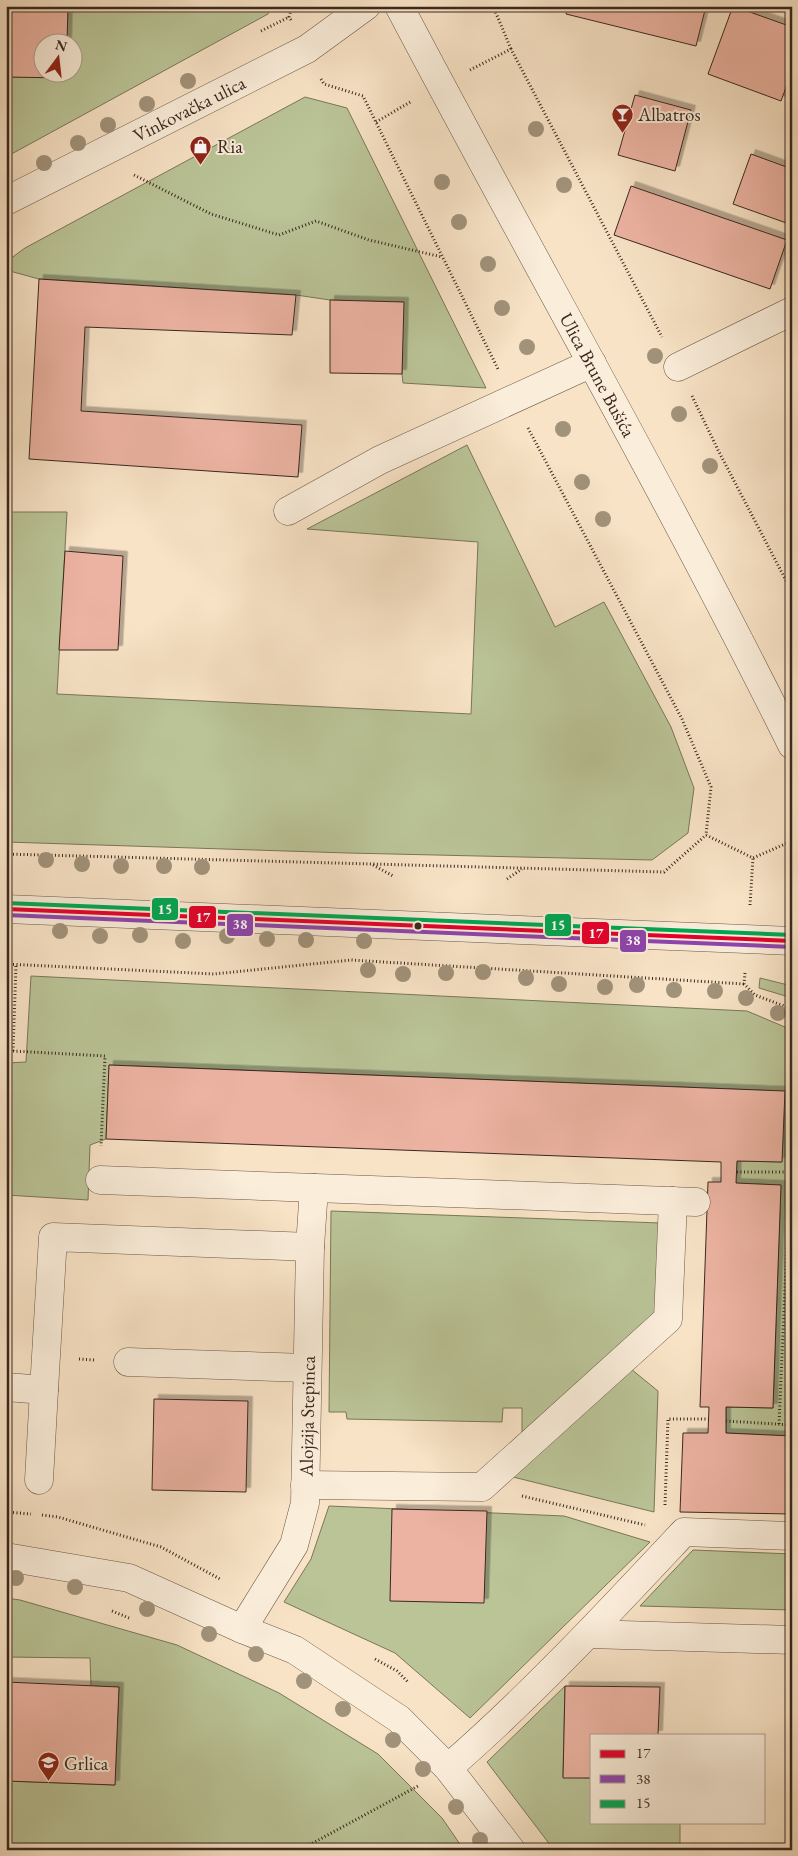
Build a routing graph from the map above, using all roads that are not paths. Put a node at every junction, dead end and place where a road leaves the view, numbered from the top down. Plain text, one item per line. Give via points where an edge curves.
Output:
1 (366, 6) edge
2 (399, 6) edge
3 (6, 201) edge
4 (792, 311) edge
5 (592, 363) junction
6 (678, 367) road end
7 (288, 510) dead end
8 (792, 745) edge
9 (6, 909) edge
10 (792, 941) edge
11 (100, 1180) dead end
12 (314, 1188) junction
13 (310, 1247) junction
14 (128, 1362) road end
15 (307, 1368) junction
16 (6, 1387) edge
17 (44, 1390) junction
18 (39, 1480) dead end
19 (305, 1485) junction
20 (792, 1536) edge
21 (6, 1557) edge
22 (242, 1629) junction
23 (589, 1634) junction
24 (792, 1640) edge
25 (448, 1768) junction
26 (511, 1850) edge

1 - 3 street, Vinkovačka ulica via 307,49
2 - 5 street, Ulica Brune Bušića
4 - 6 street
5 - 7 street via 380,460
5 - 8 street, Ulica Brune Bušića via 675,516
9 - 10 street
11 - 12 street
12 - 13 street, Alojzija Stepinca
12 - 19 street via 685,1202 668,1320 482,1487
13 - 15 street, Alojzija Stepinca
13 - 17 street via 53,1237
14 - 15 street
15 - 19 street, Alojzija Stepinca
16 - 17 street
17 - 18 street
19 - 22 street, Alojzija Stepinca via 305,1503 294,1545
20 - 23 street via 684,1532
21 - 22 street via 129,1578
22 - 25 street via 295,1650 399,1719
23 - 24 street
23 - 25 street
25 - 26 street

